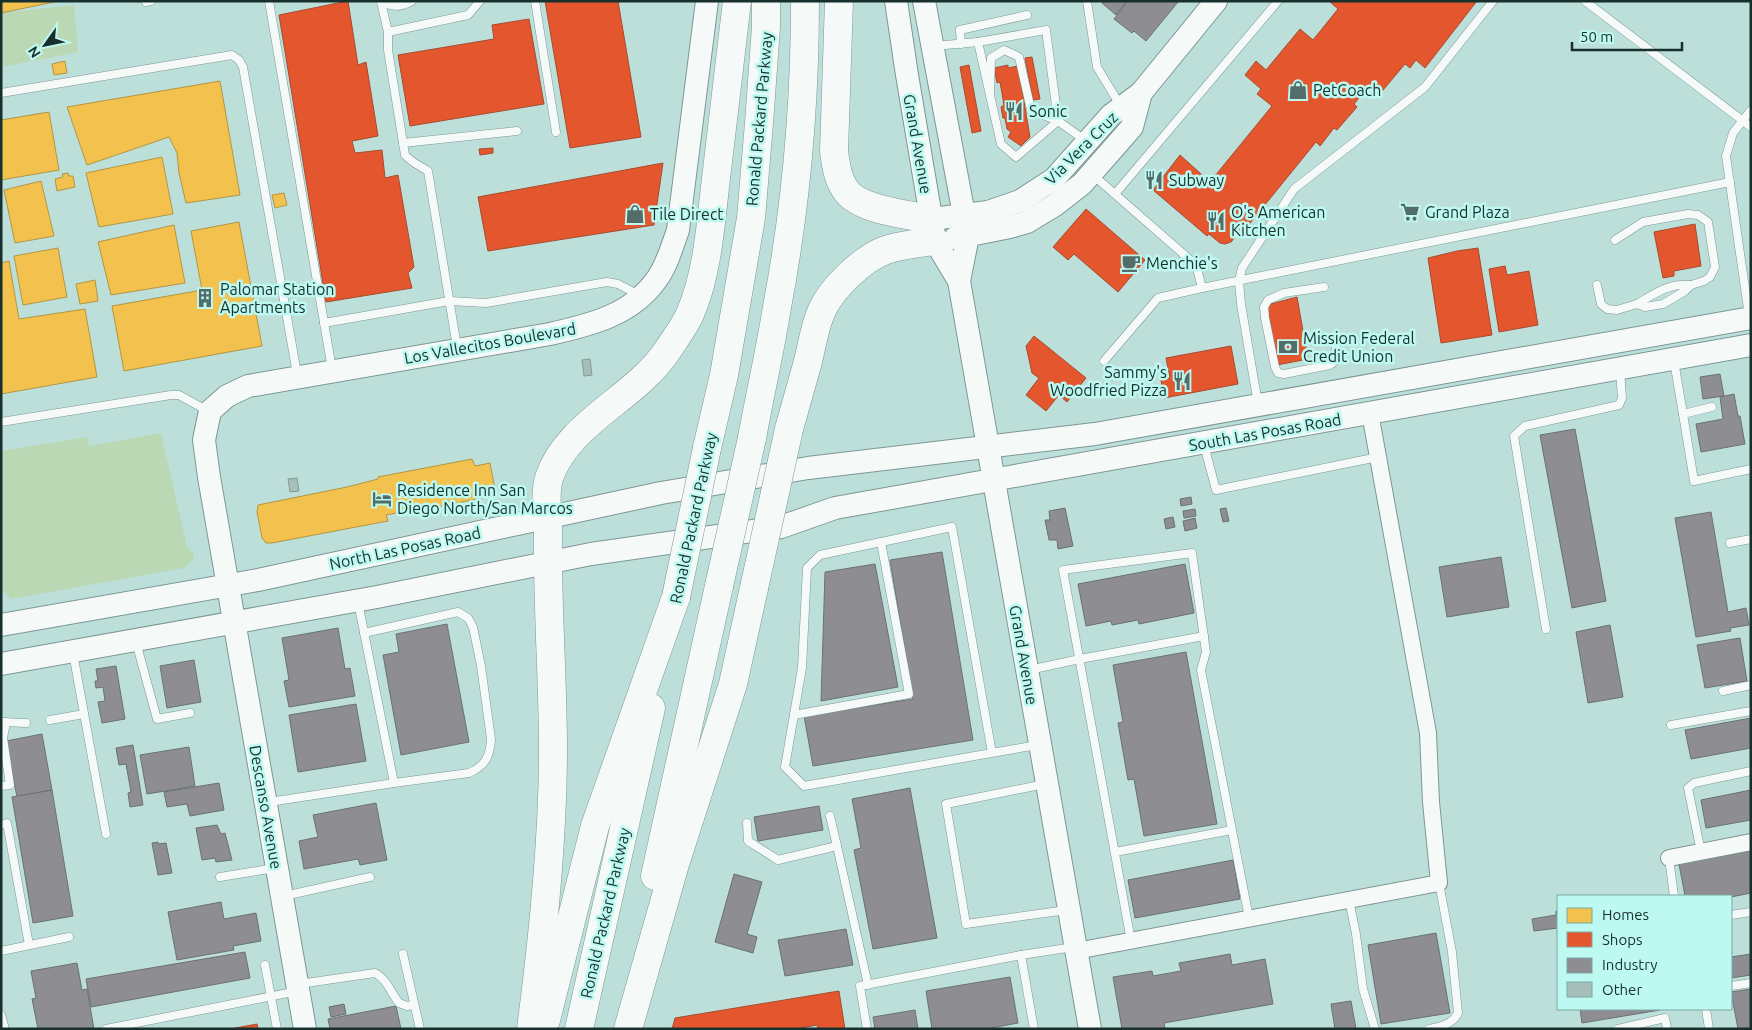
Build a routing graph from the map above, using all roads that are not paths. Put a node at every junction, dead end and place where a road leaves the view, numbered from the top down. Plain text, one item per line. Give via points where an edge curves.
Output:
1 (151, 1) edge
2 (269, 1) edge
3 (412, 1) edge
4 (480, 1) edge
5 (535, 1) edge
6 (706, 1) edge
7 (737, 1) edge
8 (766, 1) edge
9 (805, 1) edge
10 (838, 1) edge
11 (896, 1) edge
12 (907, 1) edge
13 (924, 1) edge
14 (1087, 1) edge
15 (1216, 1) edge
16 (1278, 1) edge
17 (1493, 1) edge
18 (1585, 1) edge
19 (146, 2) edge
20 (380, 2) edge
21 (1027, 15) dead end
22 (388, 32) junction
23 (978, 42) junction
24 (961, 44) junction
25 (932, 46) junction
26 (1, 93) edge
27 (1141, 93) junction
28 (990, 95) junction
29 (1122, 108) junction
30 (1751, 110) edge
31 (1058, 120) junction
32 (1742, 121) junction
33 (1751, 127) edge
34 (517, 131) dead end
35 (556, 132) dead end
36 (1088, 142) junction
37 (403, 143) junction
38 (1092, 174) junction
39 (1730, 182) junction
40 (1115, 194) junction
41 (966, 226) junction
42 (934, 230) junction
43 (1615, 240) dead end
44 (958, 281) junction
45 (1239, 282) junction
46 (1597, 285) dead end
47 (1691, 285) junction
48 (1202, 288) junction
49 (1324, 288) dead end
50 (640, 296) junction
51 (450, 301) junction
52 (1637, 304) junction
53 (1750, 320) edge
54 (324, 323) junction
55 (1751, 345) edge
56 (1336, 346) dead end
57 (458, 350) junction
58 (1674, 359) junction
59 (1104, 361) dead end
60 (1620, 368) junction
61 (332, 371) junction
62 (298, 377) junction
63 (1258, 405) junction
64 (1712, 407) dead end
65 (210, 411) junction
66 (1370, 413) junction
67 (1683, 414) junction
68 (1, 422) edge
69 (1204, 443) junction
70 (987, 446) junction
71 (1378, 457) junction
72 (808, 468) joint
73 (1751, 469) edge
74 (993, 481) junction
75 (548, 518) junction
76 (1751, 539) edge
77 (881, 542) junction
78 (1730, 543) dead end
79 (548, 562) junction
80 (226, 585) junction
81 (676, 597) junction
82 (358, 600) junction
83 (233, 622) junction
84 (1, 625) edge
85 (1546, 629) dead end
86 (364, 633) junction
87 (1204, 636) junction
88 (136, 640) junction
89 (73, 652) junction
90 (1080, 659) junction
91 (1, 664) edge
92 (1026, 671) junction
93 (1751, 685) edge
94 (1723, 691) dead end
95 (1751, 711) edge
96 (190, 713) dead end
97 (84, 714) junction
98 (794, 715) junction
99 (50, 720) dead end
100 (3, 722) edge
101 (26, 723) dead end
102 (1671, 725) dead end
103 (1039, 745) junction
104 (992, 753) junction
105 (1751, 771) edge
106 (394, 784) junction
107 (1046, 784) junction
108 (1, 786) edge
109 (265, 802) junction
110 (830, 816) dead end
111 (748, 823) dead end
112 (1, 825) edge
113 (1232, 830) junction
114 (106, 834) dead end
115 (1751, 842) edge
116 (837, 846) junction
117 (1115, 852) junction
118 (1701, 852) junction
119 (1669, 858) joint
120 (277, 868) junction
121 (220, 877) dead end
122 (370, 877) dead end
123 (1439, 883) junction
124 (1674, 895) edge
125 (282, 896) junction
126 (1349, 900) junction
127 (1068, 909) junction
128 (1751, 912) edge
129 (1732, 915) edge
130 (1250, 918) junction
131 (70, 937) dead end
132 (1132, 940) junction
133 (29, 945) junction
134 (1076, 949) junction
135 (1, 950) edge
136 (403, 954) dead end
137 (1021, 955) junction
138 (265, 965) dead end
139 (1751, 983) edge
140 (868, 985) junction
141 (1732, 986) edge
142 (298, 988) junction
143 (272, 997) junction
144 (414, 1005) junction
145 (1706, 1010) edge
146 (1, 1015) edge
147 (5, 1029) edge
148 (106, 1029) edge
149 (277, 1029) edge
150 (305, 1029) edge
151 (420, 1029) edge
152 (531, 1029) edge
153 (544, 1029) edge
154 (579, 1029) edge
155 (620, 1029) edge
156 (628, 1029) edge
157 (867, 1029) edge
158 (1034, 1029) edge
159 (1090, 1029) edge
160 (1375, 1029) edge
161 (1429, 1029) edge
162 (1618, 1029) edge
163 (1667, 1029) edge
164 (1709, 1029) edge

1 - 19 lane
2 - 54 lane
3 - 20 lane via 393,7
4 - 22 lane via 468,15
5 - 35 lane
6 - 50 main road, Los Vallecitos Boulevard via 678,230 670,255 656,280
7 - 75 highway via 702,280 691,312 665,355 644,380 571,441 558,459 549,479
8 - 81 highway, Ronald Packard Parkway, bridge via 751,218 724,375
9 - 155 highway, bridge via 801,113 778,306 752,438
10 - 42 highway via 834,151 837,173 846,191 860,202 902,214
11 - 42 main road, Grand Avenue
12 - 25 main road via 918,42 922,46
13 - 25 main road, Grand Avenue
14 - 29 lane via 1097,67
15 - 27 main road, Via Vera Cruz
16 - 40 lane
17 - 45 lane via 1425,87 1294,190 1242,268
18 - 32 lane
20 - 22 lane
21 - 24 lane via 960,30
22 - 37 lane
23 - 24 lane
23 - 28 lane
23 - 31 lane via 1046,30
24 - 25 lane
25 - 41 main road, Grand Avenue
26 - 62 lane via 232,55 239,60 243,67
27 - 29 main road, Via Vera Cruz
27 - 38 main road, Via Vera Cruz via 1132,127
28 - 31 lane via 1001,144 1016,156
28 - 31 lane via 991,58 1004,50 1019,57 1031,110
29 - 36 main road, Via Vera Cruz via 1111,115
30 - 32 lane
31 - 36 lane
32 - 33 lane
32 - 39 lane via 1733,133 1726,156
34 - 37 lane
36 - 41 main road, Via Vera Cruz via 1054,179 1020,201 988,212
37 - 51 lane via 409,161 428,171
38 - 40 lane
38 - 41 main road, Via Vera Cruz via 1055,205 1027,222 1010,228
39 - 45 lane
39 - 53 lane
40 - 48 lane via 1196,265
41 - 42 main road, Via Vera Cruz
41 - 44 main road, Grand Avenue
42 - 44 main road, Grand Avenue
42 - 156 highway, bridge via 914,244 885,250 863,264 840,284 823,309 789,428 732,684 675,864
43 - 47 lane via 1643,222 1688,214 1704,218 1708,222 1714,267 1710,278
44 - 70 main road, Grand Avenue
45 - 48 lane
45 - 63 lane
46 - 52 lane via 1601,304 1607,309
47 - 52 lane via 1666,288
47 - 52 lane via 1663,304 1645,307
48 - 59 lane via 1158,298
49 - 56 lane via 1276,296 1264,306 1275,367 1278,373 1284,374 1330,365 1334,361
50 - 51 lane via 607,282 486,303
50 - 57 main road, Los Vallecitos Boulevard via 612,316 590,325
51 - 54 lane
51 - 57 lane
53 - 63 main road, South Las Posas Road
54 - 61 lane
55 - 58 main road, South Las Posas Road
57 - 61 main road, Los Vallecitos Boulevard
58 - 60 main road, South Las Posas Road
58 - 67 lane
60 - 66 main road, South Las Posas Road
60 - 85 lane via 1622,398 1619,405 1525,426 1514,436
61 - 62 main road, Los Vallecitos Boulevard
62 - 65 main road, Los Vallecitos Boulevard via 248,386 227,396
63 - 70 main road, South Las Posas Road via 1095,434
64 - 67 lane
65 - 68 lane via 172,395
65 - 80 main road via 204,440
66 - 69 main road, South Las Posas Road
66 - 71 street
67 - 73 lane via 1694,481
69 - 71 lane via 1216,490
69 - 74 main road, South Las Posas Road
70 - 72 main road, South Las Posas Road
70 - 74 main road, Grand Avenue
71 - 123 street via 1428,733
72 - 75 main road, North Las Posas Road via 661,493
74 - 79 main road, South Las Posas Road via 835,508 781,527
74 - 92 main road, Grand Avenue
75 - 79 highway
75 - 80 main road, North Las Posas Road
76 - 78 lane
77 - 98 lane via 820,555 807,568 802,668
77 - 98 lane via 909,694
77 - 104 lane via 952,527
79 - 82 main road
79 - 152 highway via 553,751 549,855
80 - 83 main road, Descanso Avenue
80 - 84 main road, North Las Posas Road
81 - 153 highway via 595,826
81 - 154 highway, Ronald Packard Parkway
82 - 83 main road
82 - 86 lane
83 - 88 main road
83 - 109 main road, Descanso Avenue
86 - 106 lane
86 - 106 lane via 458,612 468,618 473,627 482,666 491,740 487,760 469,773
87 - 90 lane
87 - 90 lane via 1192,553 1063,570
87 - 113 lane via 1206,652 1201,670
88 - 89 main road
88 - 96 lane via 158,719
89 - 91 main road
89 - 97 lane
90 - 92 lane
90 - 117 lane
92 - 103 main road, Grand Avenue
93 - 94 lane
95 - 102 lane
97 - 99 lane
97 - 114 lane
98 - 104 lane via 785,766 804,786
100 - 101 lane
100 - 108 lane via 10,784
103 - 104 lane
103 - 107 main road, Grand Avenue
105 - 118 lane via 1694,783 1688,788
106 - 109 lane
107 - 127 main road, Grand Avenue
107 - 127 lane via 946,804 966,924
109 - 120 main road, Descanso Avenue
110 - 116 lane
111 - 116 lane via 748,841 778,860
112 - 133 lane via 7,823
113 - 117 lane
113 - 130 lane
115 - 118 street
116 - 140 lane
117 - 132 lane
118 - 119 street
119 - 124 lane
120 - 121 lane
120 - 125 main road, Descanso Avenue
122 - 125 lane
123 - 126 street
123 - 161 lane via 1452,952 1458,1013 1456,1019
125 - 142 main road, Descanso Avenue
126 - 130 street
126 - 160 lane via 1363,989
127 - 134 main road, Grand Avenue
128 - 129 lane
130 - 132 street
131 - 133 lane
132 - 134 street
133 - 135 lane
134 - 137 lane
134 - 159 main road, Grand Avenue
136 - 144 lane
137 - 140 lane
137 - 158 lane
138 - 143 lane
139 - 141 lane
140 - 157 lane via 860,986
142 - 143 lane
142 - 144 lane via 375,973 386,981 399,1003
142 - 150 main road, Descanso Avenue
143 - 148 lane
143 - 149 lane
144 - 151 lane
145 - 164 lane
146 - 147 lane
162 - 163 lane via 1665,1018

